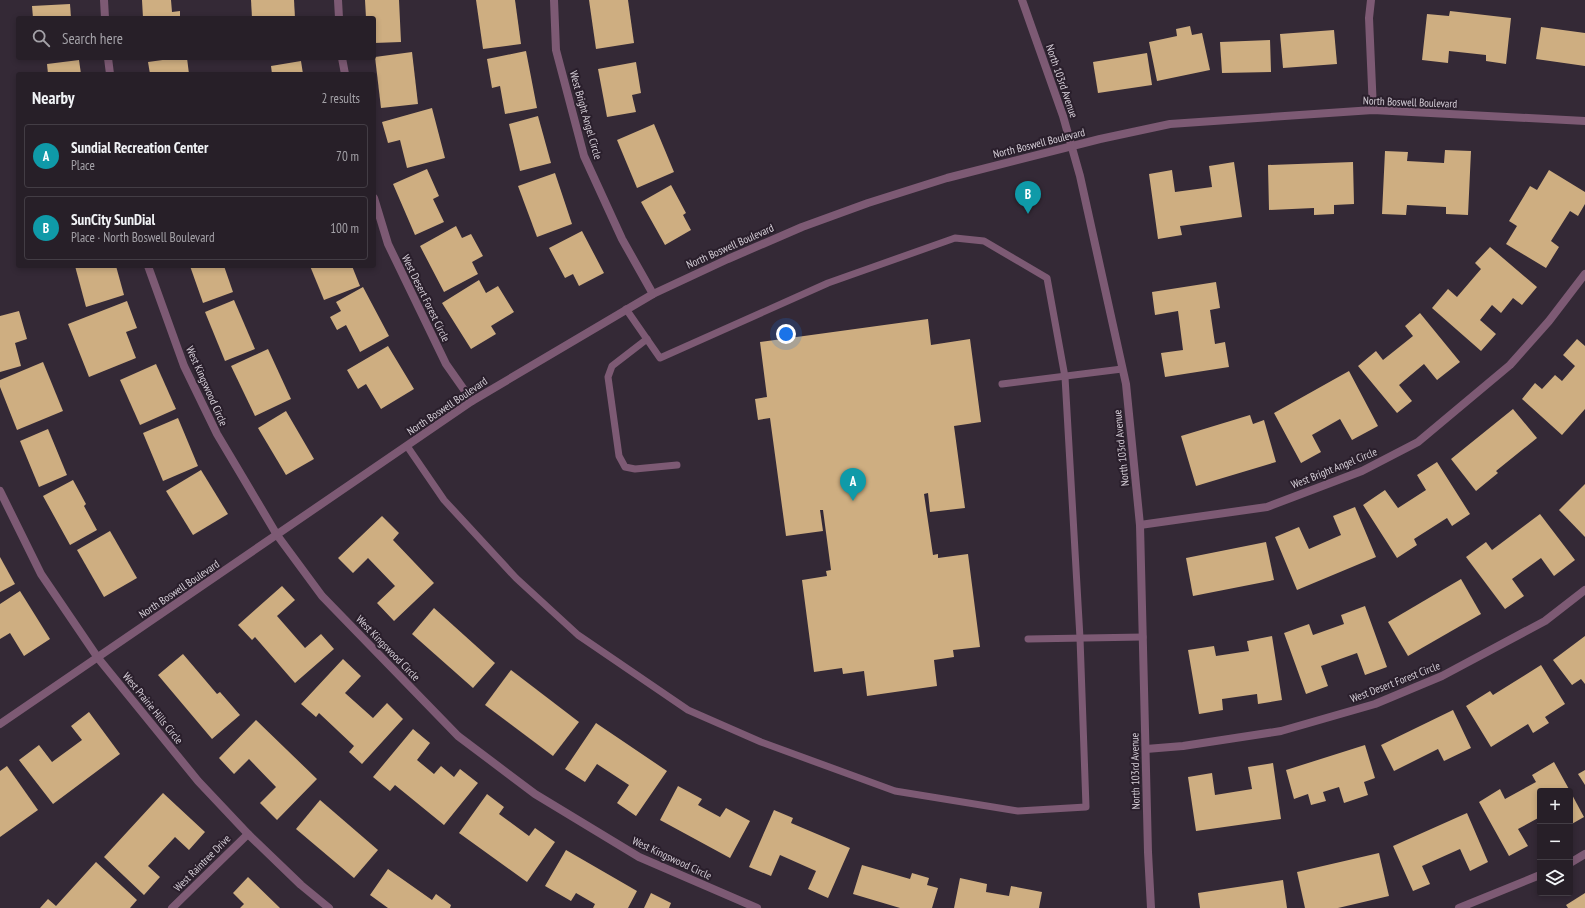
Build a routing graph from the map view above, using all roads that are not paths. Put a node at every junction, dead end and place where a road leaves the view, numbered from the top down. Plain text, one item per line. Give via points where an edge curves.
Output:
1 (104, 0) edge
2 (338, 0) edge
3 (554, 0) edge
4 (1022, 0) edge
5 (1371, 0) edge
6 (104, 16) edge
7 (339, 16) edge
8 (108, 60) edge
9 (342, 60) edge
10 (110, 72) edge
11 (345, 72) edge
12 (1373, 110) junction
13 (1585, 121) edge
14 (1071, 147) junction
15 (376, 205) edge
16 (149, 268) edge
17 (1585, 274) edge
18 (653, 294) junction
19 (626, 309) junction
20 (647, 339) junction
21 (1122, 368) junction
22 (1065, 377) junction
23 (1002, 384) dead end
24 (472, 401) junction
25 (407, 446) junction
26 (676, 465) dead end
27 (0, 491) edge
28 (1140, 525) junction
29 (277, 536) junction
30 (1585, 590) edge
31 (1143, 637) junction
32 (1080, 638) junction
33 (1028, 639) dead end
34 (98, 658) junction
35 (0, 724) edge
36 (1146, 749) junction
37 (248, 834) junction
38 (1585, 854) edge
39 (1573, 861) edge
40 (1537, 876) edge
41 (172, 908) edge
42 (329, 908) edge
43 (757, 908) edge
44 (1151, 908) edge
45 (1459, 908) edge

1 - 6 street
2 - 7 street
3 - 18 street, West Bright Angel Circle via 556,50 584,156 622,239
4 - 14 street, North 103rd Avenue via 1063,116
5 - 12 street via 1369,18
8 - 10 street
9 - 11 street
12 - 13 street, North Boswell Boulevard
12 - 14 street, North Boswell Boulevard via 1170,124
14 - 18 street, North Boswell Boulevard via 977,170 868,203 779,236
14 - 21 street, North 103rd Avenue via 1080,176
15 - 24 street, West Desert Forest Circle via 388,244 446,364
16 - 29 street, West Kingswood Circle via 184,366 217,434
17 - 28 street, West Bright Angel Circle via 1510,365 1418,442 1362,471 1267,507
18 - 19 street, North Boswell Boulevard
19 - 20 lane
19 - 24 street, North Boswell Boulevard
20 - 22 lane via 660,358 828,282 955,238 984,241 1047,278
20 - 26 lane via 612,366 608,377 619,456 625,467 635,469
21 - 22 lane
21 - 28 street, North 103rd Avenue via 1126,384
22 - 23 lane
22 - 32 lane
24 - 25 street, North Boswell Boulevard
25 - 29 street, North Boswell Boulevard
25 - 32 lane via 444,500 516,578 578,636 688,710 761,742 895,791 1018,811 1086,807
27 - 34 street, West Prairie Hills Circle via 41,574
28 - 31 street, North 103rd Avenue
29 - 34 street, North Boswell Boulevard
29 - 43 street, West Kingswood Circle via 322,596 458,736 535,794 639,857
30 - 36 street, West Desert Forest Circle via 1538,624 1442,676 1375,704 1281,731
31 - 32 lane
31 - 36 street, North 103rd Avenue
32 - 33 lane
34 - 35 street, North Boswell Boulevard
34 - 37 street, West Prairie Hills Circle via 198,781
36 - 44 street, North 103rd Avenue
37 - 41 street, West Raintree Drive
37 - 42 street, West Prairie Hills Circle
38 - 39 street
40 - 45 street

